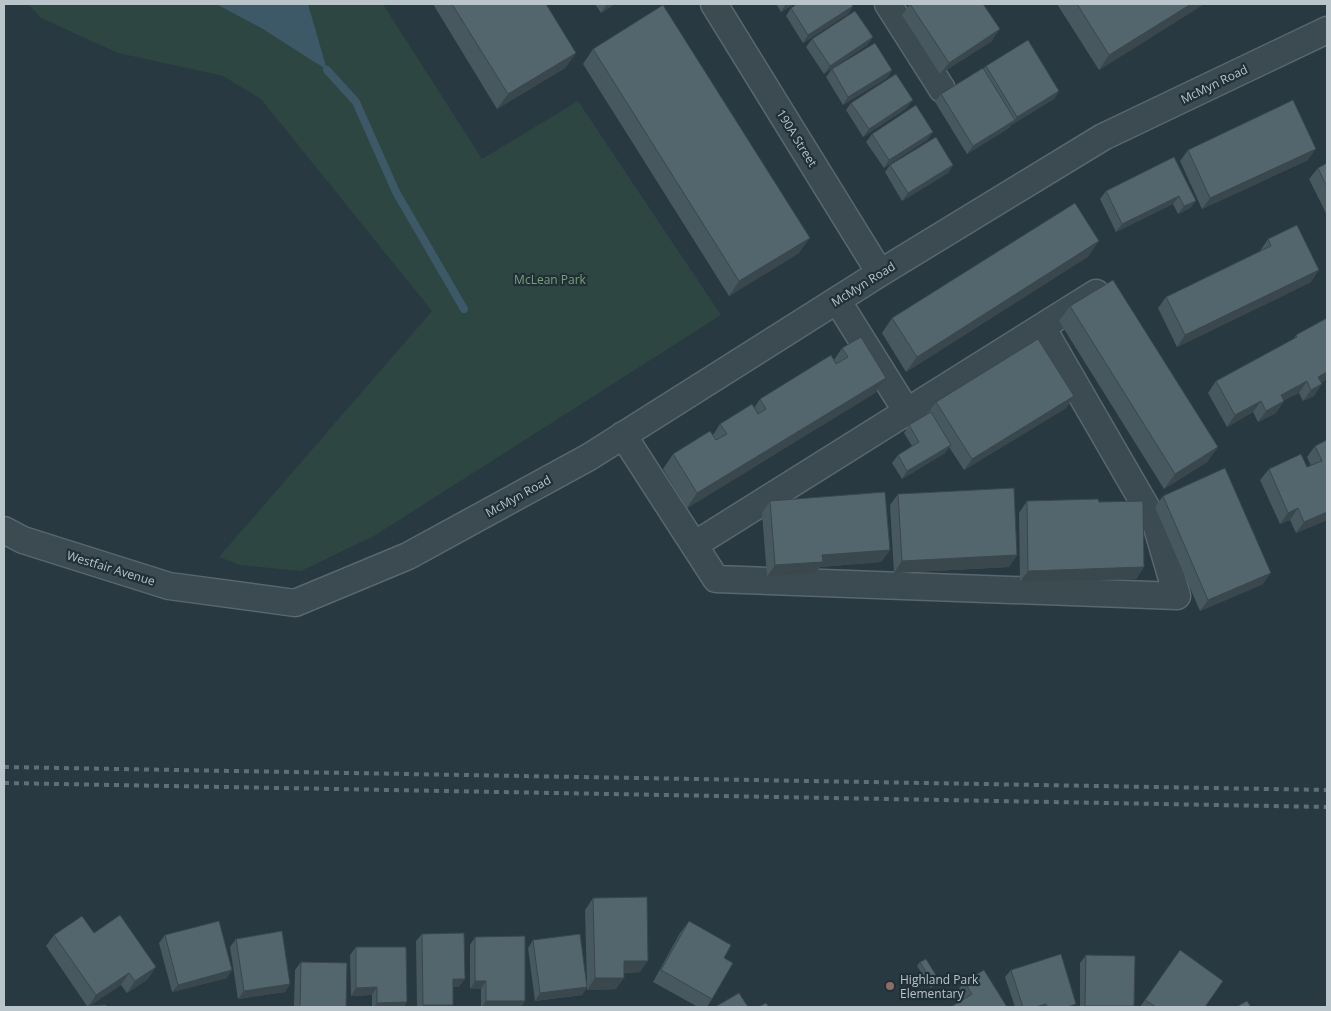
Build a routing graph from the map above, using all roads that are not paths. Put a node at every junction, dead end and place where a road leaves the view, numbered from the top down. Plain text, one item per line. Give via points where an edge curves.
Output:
1 (714, 4) edge
2 (888, 4) edge
3 (1327, 30) edge
4 (942, 90) dead end
5 (880, 273) junction
6 (1107, 286) edge
7 (838, 300) junction
8 (1042, 327) junction
9 (907, 412) junction
10 (623, 435) junction
11 (4, 530) edge
12 (694, 545) junction
13 (221, 595) joint

1 - 5 street, 190A Street
2 - 4 street
3 - 5 street, McMyn Road via 1103,137
5 - 7 street, McMyn Road
6 - 8 street
7 - 9 street
7 - 10 street, McMyn Road
8 - 9 street
8 - 12 street via 1156,524 1176,596 716,579
9 - 12 street
10 - 12 street
10 - 13 street, McMyn Road via 408,556 296,603
11 - 13 street, Westfair Avenue via 23,540 169,586

